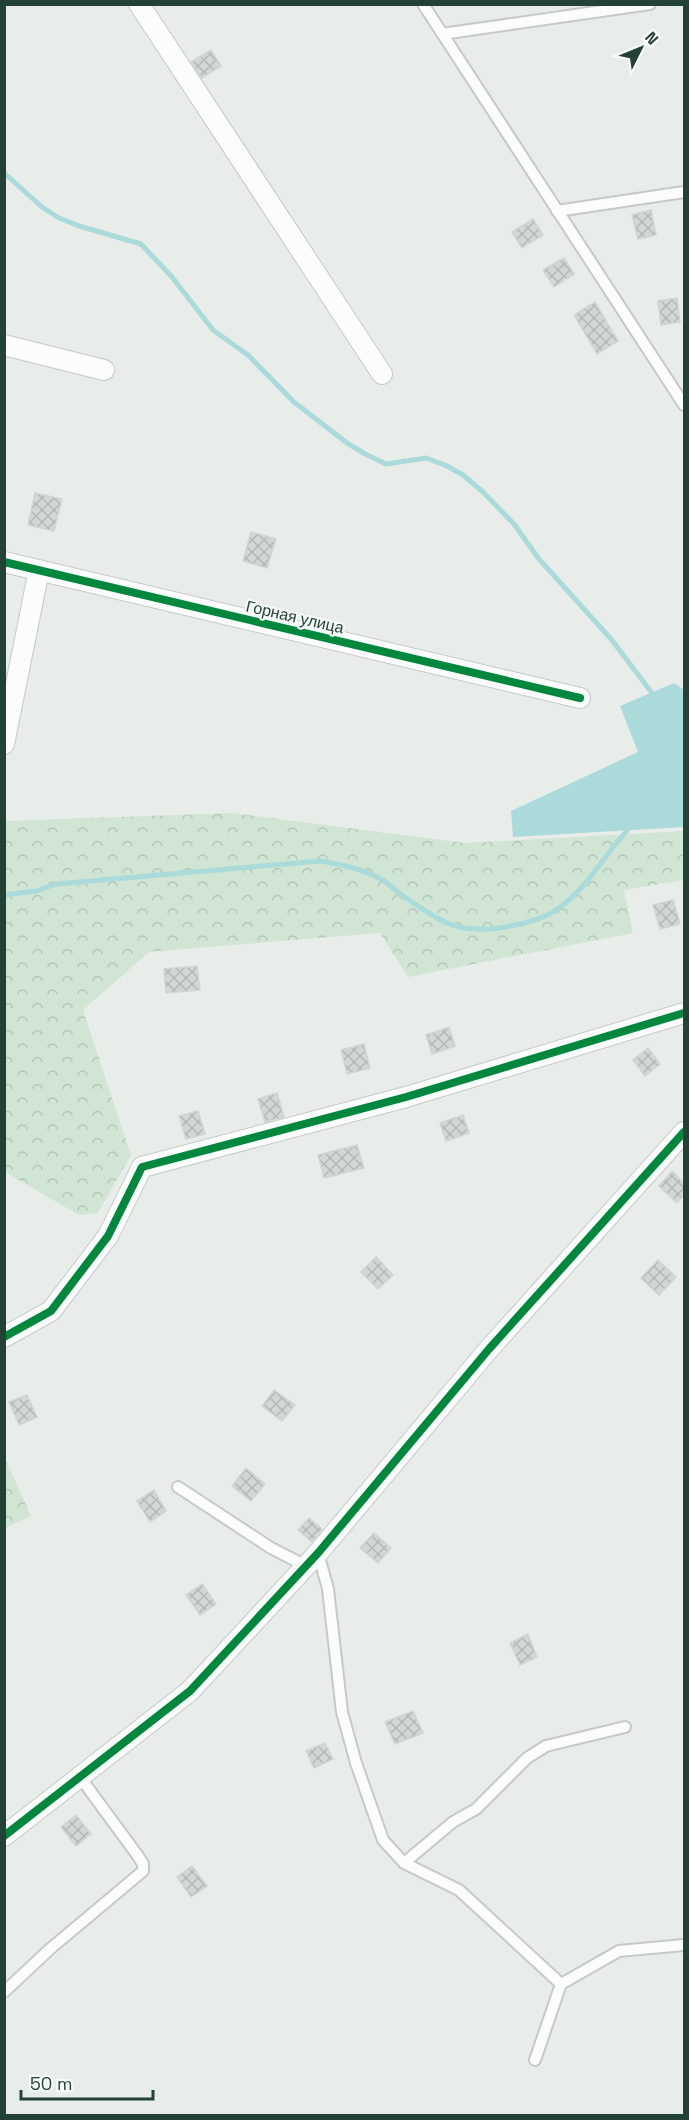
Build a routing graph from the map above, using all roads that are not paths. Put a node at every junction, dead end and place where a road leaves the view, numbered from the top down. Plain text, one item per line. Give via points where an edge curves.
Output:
1 (139, 4) edge
2 (423, 4) edge
3 (650, 4) edge
4 (442, 34) junction
5 (684, 192) edge
6 (556, 211) junction
7 (4, 345) edge
8 (104, 370) dead end
9 (382, 374) dead end
10 (684, 388) edge
11 (673, 390) junction
12 (684, 405) edge
13 (4, 562) edge
14 (39, 570) junction
15 (580, 698) dead end
16 (4, 744) edge
17 (684, 1012) edge
18 (684, 1132) edge
19 (4, 1337) edge
20 (178, 1487) dead end
21 (312, 1559) junction
22 (625, 1727) dead end
23 (80, 1777) junction
24 (4, 1836) edge
25 (404, 1863) junction
26 (684, 1944) edge
27 (561, 1984) junction
28 (4, 1992) edge
29 (535, 2060) dead end

1 - 9 street
2 - 4 lane
3 - 4 lane
4 - 6 lane
5 - 6 lane
6 - 11 lane
7 - 8 street
10 - 11 lane
11 - 12 lane
13 - 14 street, Горная улица
14 - 15 street, Горная улица
14 - 16 street
17 - 19 street via 406,1096 142,1167 108,1236 51,1311
18 - 21 street via 489,1349
20 - 21 lane via 271,1548
21 - 23 street via 190,1691
21 - 25 lane via 328,1589 342,1712 356,1762 383,1840
22 - 25 lane via 546,1746 527,1758 476,1809 453,1822
23 - 24 street
23 - 28 lane via 138,1856 142,1871
25 - 27 lane via 459,1890
26 - 27 lane via 619,1952
27 - 29 lane

